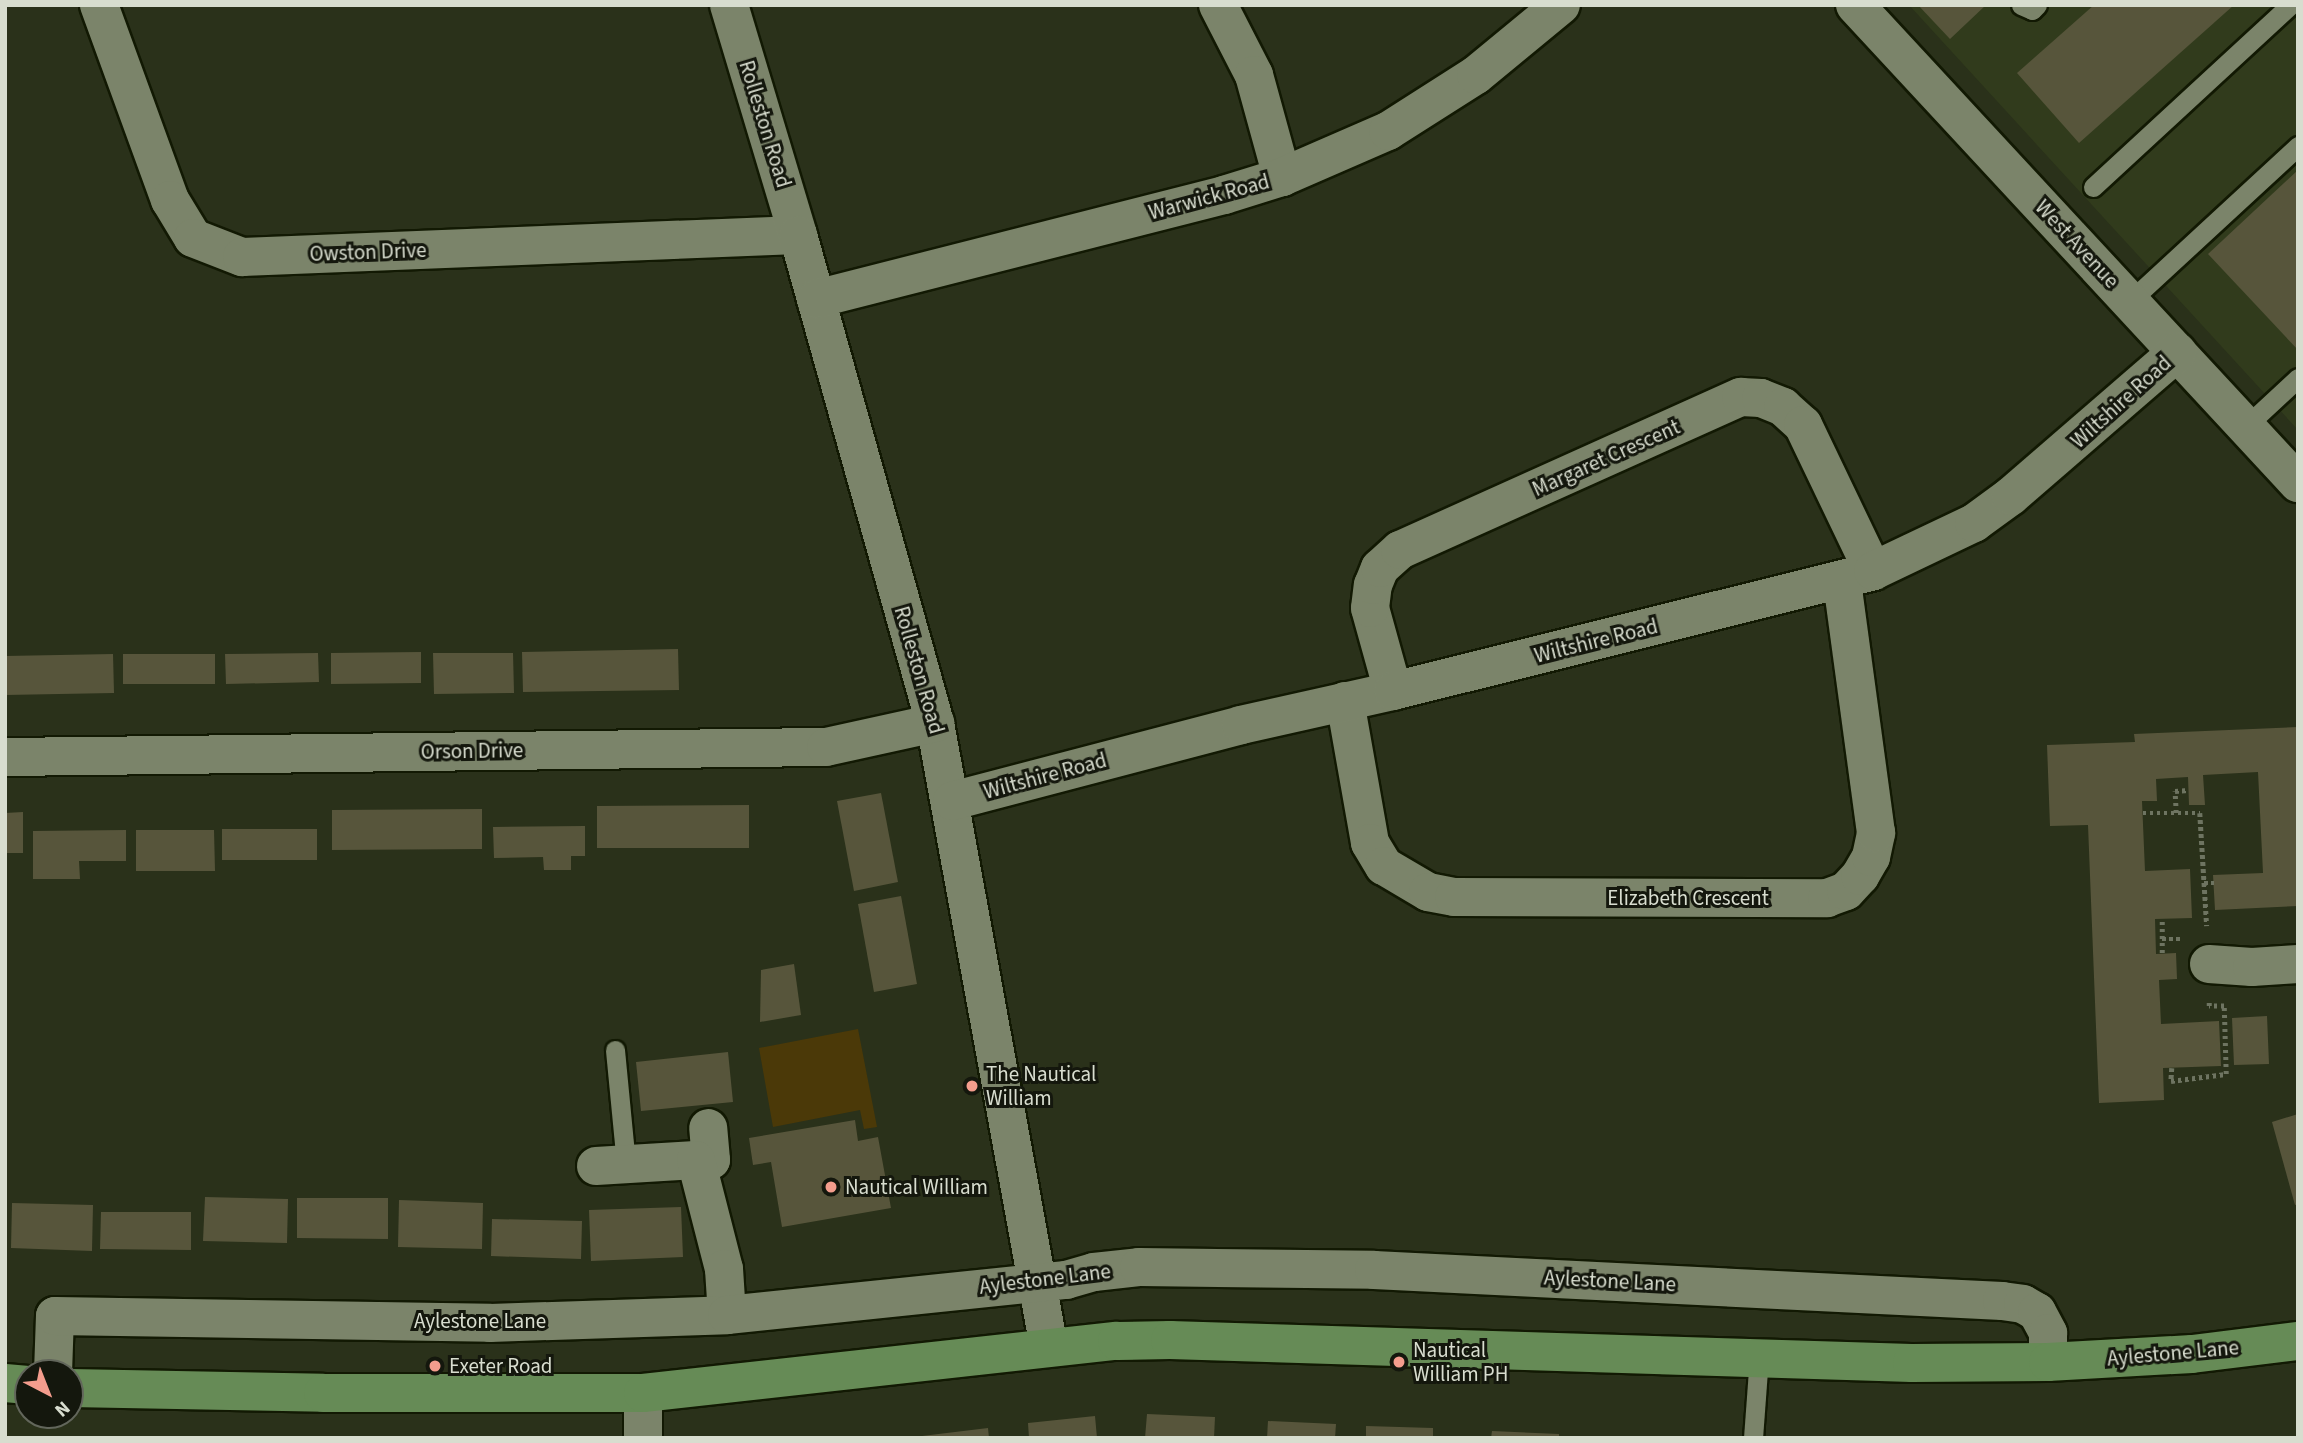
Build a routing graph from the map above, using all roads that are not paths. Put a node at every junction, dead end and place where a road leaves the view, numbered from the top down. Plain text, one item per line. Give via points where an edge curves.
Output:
1 (99, 5) edge
2 (729, 5) edge
3 (1218, 5) edge
4 (1561, 5) edge
5 (1855, 5) edge
6 (2021, 5) edge
7 (2037, 5) edge
8 (2290, 5) edge
9 (2298, 146) edge
10 (1282, 177) junction
11 (2093, 187) dead end
12 (798, 235) junction
13 (816, 299) junction
14 (2130, 301) junction
15 (2177, 352) junction
16 (2298, 378) edge
17 (2245, 426) junction
18 (2298, 484) edge
19 (1858, 575) junction
20 (1393, 691) junction
21 (1345, 701) junction
22 (935, 723) junction
23 (5, 757) edge
24 (952, 801) junction
25 (2209, 964) road end
26 (2298, 964) edge
27 (615, 1050) dead end
28 (611, 1165) joint
29 (1038, 1281) junction
30 (727, 1315) junction
31 (2298, 1341) edge
32 (1049, 1348) junction
33 (1759, 1357) junction
34 (53, 1359) edge
35 (2048, 1362) junction
36 (84, 1388) edge
37 (643, 1393) junction
38 (643, 1438) edge
39 (1753, 1438) edge

1 - 12 street, Owston Drive via 170,200 193,237 242,257
2 - 12 street, Rolleston Road
3 - 10 street via 1254,75
4 - 10 street, Warwick Road via 1476,75 1388,131
5 - 14 street, West Avenue
6 - 7 lane via 2032,10
8 - 11 lane
9 - 14 lane
10 - 13 street, Warwick Road
12 - 13 street, Rolleston Road
13 - 22 street, Rolleston Road
14 - 15 street, West Avenue
15 - 17 street, West Avenue
15 - 19 street, Wiltshire Road via 1974,523
16 - 17 lane
17 - 18 street, West Avenue
19 - 20 street, Wiltshire Road
19 - 20 street, Margaret Crescent via 1803,425 1783,407 1761,398 1741,397 1400,550 1380,568 1370,608
19 - 21 street, Elizabeth Crescent via 1876,833 1871,857 1860,876 1846,891 1827,898 1454,897 1428,892 1384,866 1370,844
20 - 21 street, Wiltshire Road
21 - 24 street, Wiltshire Road
22 - 23 street, Orson Drive via 826,747
22 - 24 street, Rolleston Road
24 - 29 street, Rolleston Road
25 - 26 street
27 - 28 lane
28 - 30 street via 702,1144 724,1269
29 - 30 street, Aylestone Lane
29 - 32 street, Rolleston Road
29 - 35 street, Aylestone Lane via 1139,1267 1374,1270 2002,1301 2037,1312 2048,1334
30 - 34 street, Aylestone Lane via 490,1323 55,1316
31 - 35 main road, Aylestone Lane via 2192,1354
32 - 33 main road, Aylestone Lane via 1170,1340
32 - 37 main road, Aylestone Lane
33 - 35 main road, Aylestone Lane
33 - 39 lane
36 - 37 main road, Aylestone Lane
37 - 38 street

